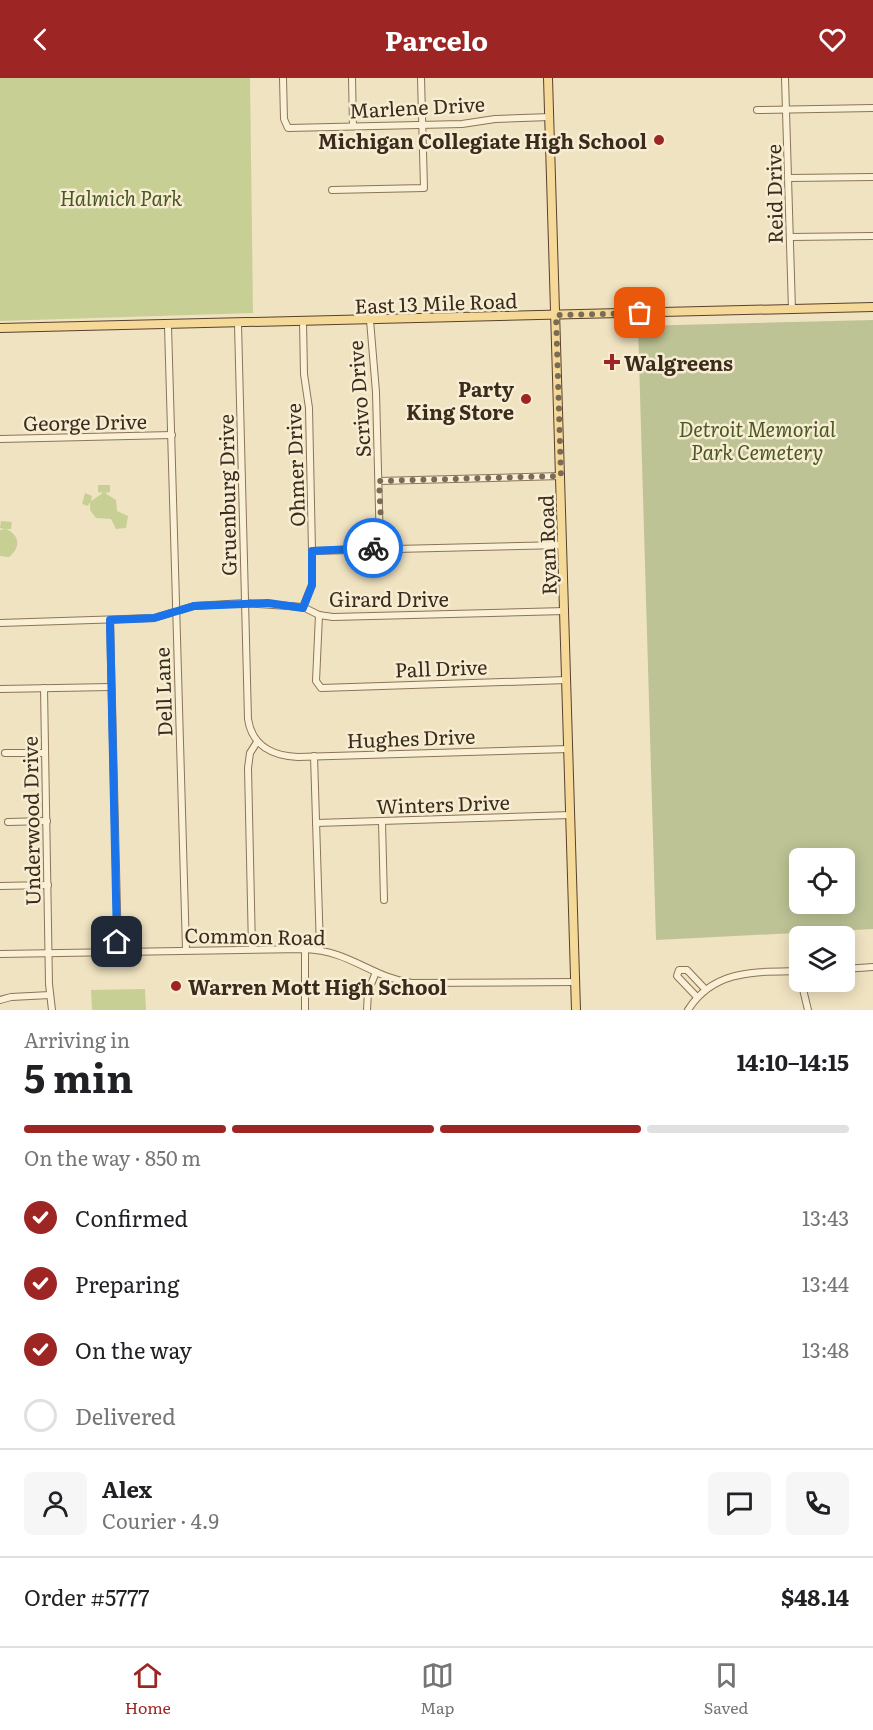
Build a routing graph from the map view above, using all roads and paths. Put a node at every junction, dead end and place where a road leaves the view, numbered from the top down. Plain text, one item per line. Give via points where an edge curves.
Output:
1 (283, 78) edge
2 (352, 78) edge
3 (421, 78) edge
4 (548, 78) edge
5 (785, 78) edge
6 (873, 108) edge
7 (757, 110) dead end
8 (787, 110) junction
9 (550, 117) junction
10 (422, 125) junction
11 (353, 126) junction
12 (873, 177) edge
13 (789, 178) junction
14 (332, 190) dead end
15 (873, 236) edge
16 (790, 237) junction
17 (873, 307) edge
18 (792, 309) junction
19 (556, 315) junction
20 (370, 320) junction
21 (303, 321) junction
22 (238, 324) junction
23 (168, 326) junction
24 (0, 328) edge
25 (172, 435) junction
26 (0, 440) edge
27 (561, 476) junction
28 (379, 481) junction
29 (563, 545) junction
30 (380, 548) junction
31 (312, 551) junction
32 (245, 603) junction
33 (303, 608) junction
34 (565, 611) junction
35 (176, 612) junction
36 (319, 615) junction
37 (110, 620) junction
38 (0, 623) edge
39 (567, 680) junction
40 (111, 687) junction
41 (44, 688) junction
42 (0, 689) edge
43 (257, 742) junction
44 (569, 749) junction
45 (5, 753) dead end
46 (45, 753) junction
47 (314, 756) junction
48 (571, 815) junction
49 (47, 821) junction
50 (8, 822) dead end
51 (382, 822) junction
52 (316, 823) junction
53 (48, 885) junction
54 (0, 886) edge
55 (384, 900) dead end
56 (252, 949) junction
57 (305, 949) junction
58 (320, 949) junction
59 (186, 950) junction
60 (118, 951) junction
61 (49, 952) junction
62 (0, 954) edge
63 (873, 968) edge
64 (855, 969) edge
65 (376, 972) junction
66 (789, 972) edge
67 (576, 982) junction
68 (705, 989) junction
69 (804, 992) edge
70 (50, 995) junction
71 (697, 997) junction
72 (0, 1000) edge
73 (52, 1010) edge
74 (305, 1010) edge
75 (367, 1010) edge
76 (576, 1010) edge
77 (688, 1010) edge
78 (808, 1010) edge

1 - 11 street, Marlene Drive via 286,126
2 - 11 street
3 - 10 street
4 - 9 main road, Ryan Road
5 - 8 street, Reid Drive
6 - 8 street
7 - 8 street
8 - 13 street, Reid Drive
9 - 10 street, Marlene Drive
9 - 19 main road, Ryan Road
10 - 11 street, Marlene Drive
10 - 14 street via 424,188
12 - 13 street
13 - 16 street, Reid Drive
15 - 16 street
16 - 18 street, Reid Drive
17 - 18 main road, East 13 Mile Road
18 - 19 main road, East 13 Mile Road
19 - 20 main road, East 13 Mile Road
19 - 27 main road, Ryan Road
20 - 21 main road, East 13 Mile Road
20 - 28 street, Scrivo Drive
21 - 22 main road, East 13 Mile Road
21 - 31 street, Ohmer Drive
22 - 23 main road, East 13 Mile Road
22 - 32 street, Gruenburg Drive
23 - 24 main road, East 13 Mile Road
23 - 25 street, Dell Lane
25 - 26 street, George Drive
25 - 35 street, Dell Lane
27 - 28 street
27 - 29 main road, Ryan Road
28 - 30 street, Scrivo Drive
29 - 30 street
29 - 34 main road, Ryan Road
30 - 31 street
31 - 33 street, Ohmer Drive via 312,585
32 - 33 street, Girard Drive
32 - 35 street, Girard Drive via 194,606
32 - 43 street, Gruenburg Drive via 248,719
33 - 36 street, Girard Drive
34 - 36 street, Girard Drive via 395,617
34 - 39 main road, Ryan Road
35 - 37 street, Girard Drive via 154,618
35 - 59 street, Dell Lane
36 - 39 street, Pall Drive via 318,686
37 - 38 street, Girard Drive
37 - 40 street
39 - 44 main road, Ryan Road
40 - 41 street
40 - 60 street
41 - 42 street
41 - 46 street, Underwood Drive
43 - 47 street, Hughes Drive via 275,754
43 - 56 street via 250,753 248,768
44 - 47 street, Hughes Drive
44 - 48 main road, Ryan Road
45 - 46 street
46 - 49 street, Underwood Drive
47 - 52 street
48 - 51 street, Winters Drive
48 - 67 main road, Ryan Road
49 - 50 street
49 - 53 street, Underwood Drive
51 - 52 street, Winters Drive
51 - 55 street
52 - 58 street
53 - 54 street
53 - 61 street, Underwood Drive
56 - 57 street, Common Road
56 - 59 street, Common Road
57 - 58 street, Common Road
57 - 74 street
58 - 65 street, Common Road via 349,957
59 - 60 street, Common Road
60 - 61 street, Common Road
61 - 62 street, Common Road
61 - 70 street, Underwood Drive
63 - 64 street
65 - 67 street, Common Road via 386,978 412,982
65 - 75 street via 368,992
66 - 68 street via 738,974
67 - 76 main road, Ryan Road
68 - 71 street
68 - 71 street via 687,970 679,970 677,976
69 - 78 street
70 - 72 street
70 - 73 street, Underwood Drive
71 - 77 street

